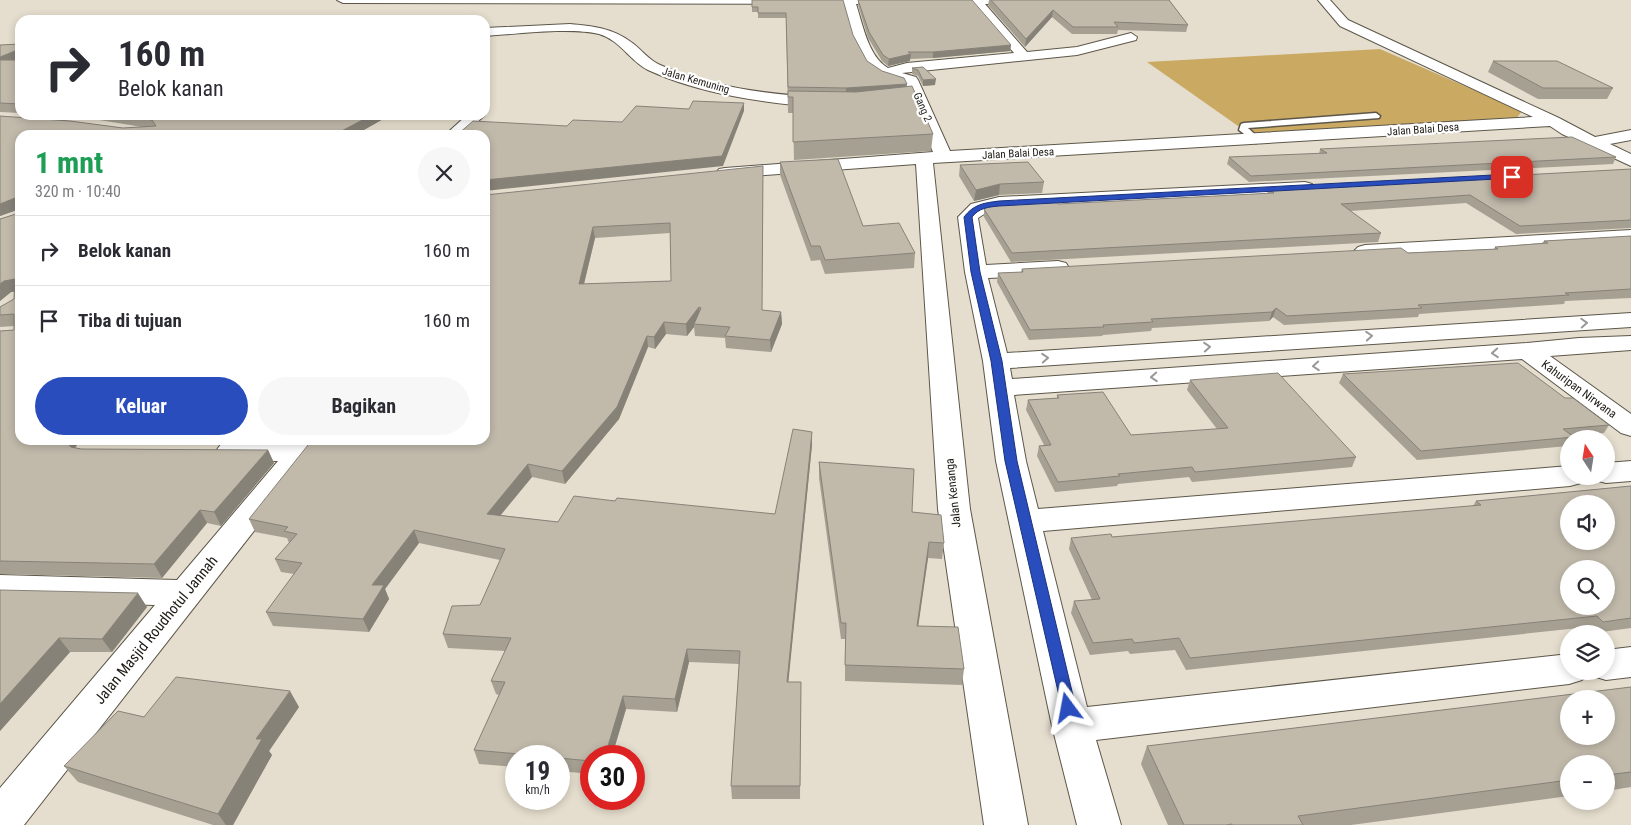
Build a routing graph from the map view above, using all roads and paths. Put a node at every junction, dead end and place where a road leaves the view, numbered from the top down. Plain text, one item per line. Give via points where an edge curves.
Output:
1 (343, 0) edge
2 (1036, 0) edge
3 (1324, 0) edge
4 (445, 1) junction
5 (849, 1) edge
6 (908, 1) edge
7 (927, 1) edge
8 (976, 1) edge
9 (430, 11) dead end
10 (490, 32) edge
11 (1131, 37) edge
12 (1024, 55) junction
13 (888, 72) junction
14 (918, 95) junction
15 (900, 97) edge
16 (837, 103) edge
17 (1376, 116) dead end
18 (470, 120) edge
19 (1553, 121) junction
20 (459, 130) edge
21 (1631, 135) edge
22 (1256, 140) junction
23 (1593, 143) junction
24 (934, 158) junction
25 (1631, 161) edge
26 (1631, 170) edge
27 (1592, 172) edge
28 (711, 174) edge
29 (1335, 186) edge
30 (1631, 236) edge
31 (1343, 252) edge
32 (1075, 267) edge
33 (976, 272) junction
34 (1631, 320) edge
35 (1543, 325) junction
36 (1578, 345) junction
37 (1628, 346) edge
38 (1527, 351) junction
39 (996, 361) junction
40 (999, 388) junction
41 (1631, 427) edge
42 (306, 446) edge
43 (205, 451) edge
44 (1631, 471) edge
45 (1615, 472) edge
46 (1560, 477) edge
47 (1026, 521) junction
48 (0, 588) edge
49 (186, 593) junction
50 (1631, 662) edge
51 (1615, 664) edge
52 (1560, 670) edge
53 (1072, 726) junction
54 (0, 821) edge
55 (1006, 825) edge
56 (1099, 825) edge

1 - 4 street
2 - 8 street
3 - 19 street via 1344,23
4 - 5 street
4 - 9 street
5 - 6 street
5 - 13 street, Gang 2 via 870,58 880,69
7 - 8 street
8 - 12 street
10 - 16 street, Jalan Kemuning via 598,30 627,45 651,66 689,80 763,98
11 - 12 street via 1077,51
12 - 13 street via 906,67
13 - 14 street, Gang 2 via 911,80
14 - 15 street
14 - 24 street, Gang 2
17 - 22 lane via 1244,126 1242,130
18 - 20 street
19 - 22 street, Jalan Balai Desa
19 - 23 street
21 - 23 street
22 - 24 street, Jalan Balai Desa
23 - 25 street
24 - 28 street, Jalan Balai Desa
24 - 55 street, Jalan Kenanga via 954,509
26 - 27 street
29 - 33 street via 983,206 968,217
30 - 31 street
32 - 33 street
33 - 39 street
35 -> 34 street
35 - 36 street
39 -> 35 street
36 - 37 street
36 - 38 street
38 -> 40 street
38 - 41 street, Kahuripan Nirwana
39 - 40 street
40 - 47 street via 1011,461
42 - 43 street
42 - 49 street, Jalan Masjid Roudhotul Jannah
44 - 45 street
46 - 47 street
47 - 53 street
48 - 49 street
49 - 54 street, Jalan Masjid Roudhotul Jannah
50 - 51 street
52 - 53 street
53 - 56 street

